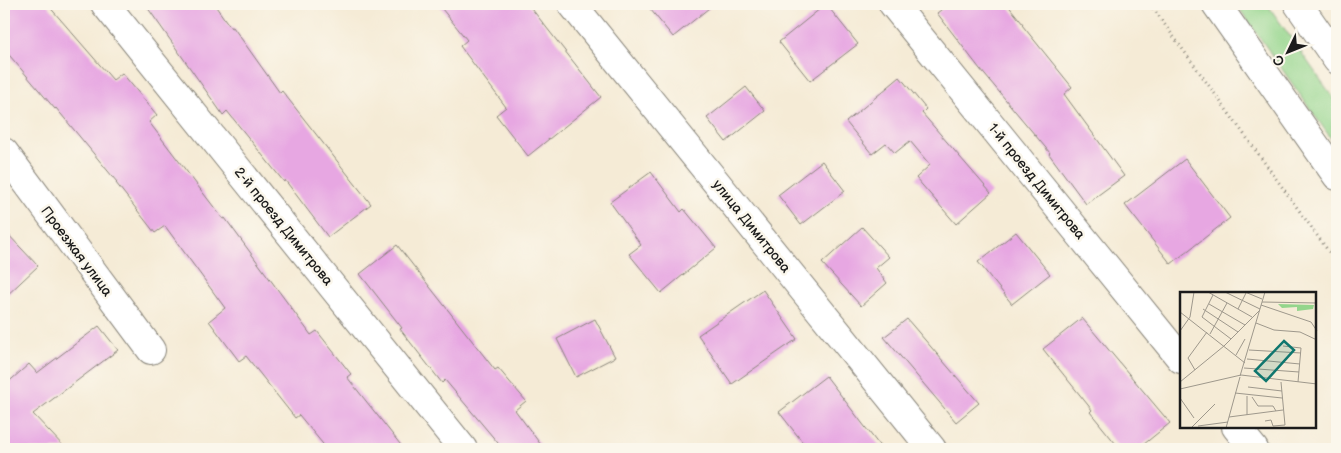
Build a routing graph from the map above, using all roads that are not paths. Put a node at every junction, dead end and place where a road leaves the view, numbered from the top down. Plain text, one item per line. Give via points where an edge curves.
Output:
1 (105, 4) edge
2 (572, 4) edge
3 (893, 4) edge
4 (1216, 4) edge
5 (1298, 4) edge
6 (1337, 60) edge
7 (4, 152) edge
8 (1337, 176) edge
9 (151, 350) dead end
10 (1180, 358) edge
11 (1237, 428) edge
12 (463, 449) edge
13 (932, 449) edge
14 (1254, 449) edge

1 - 12 street, 2-й проезд Димитрова
2 - 13 street, улица Димитрова
3 - 10 street, 1-й проезд Димитрова
4 - 8 street
5 - 6 street
7 - 9 street, Проезжая улица
11 - 14 street

